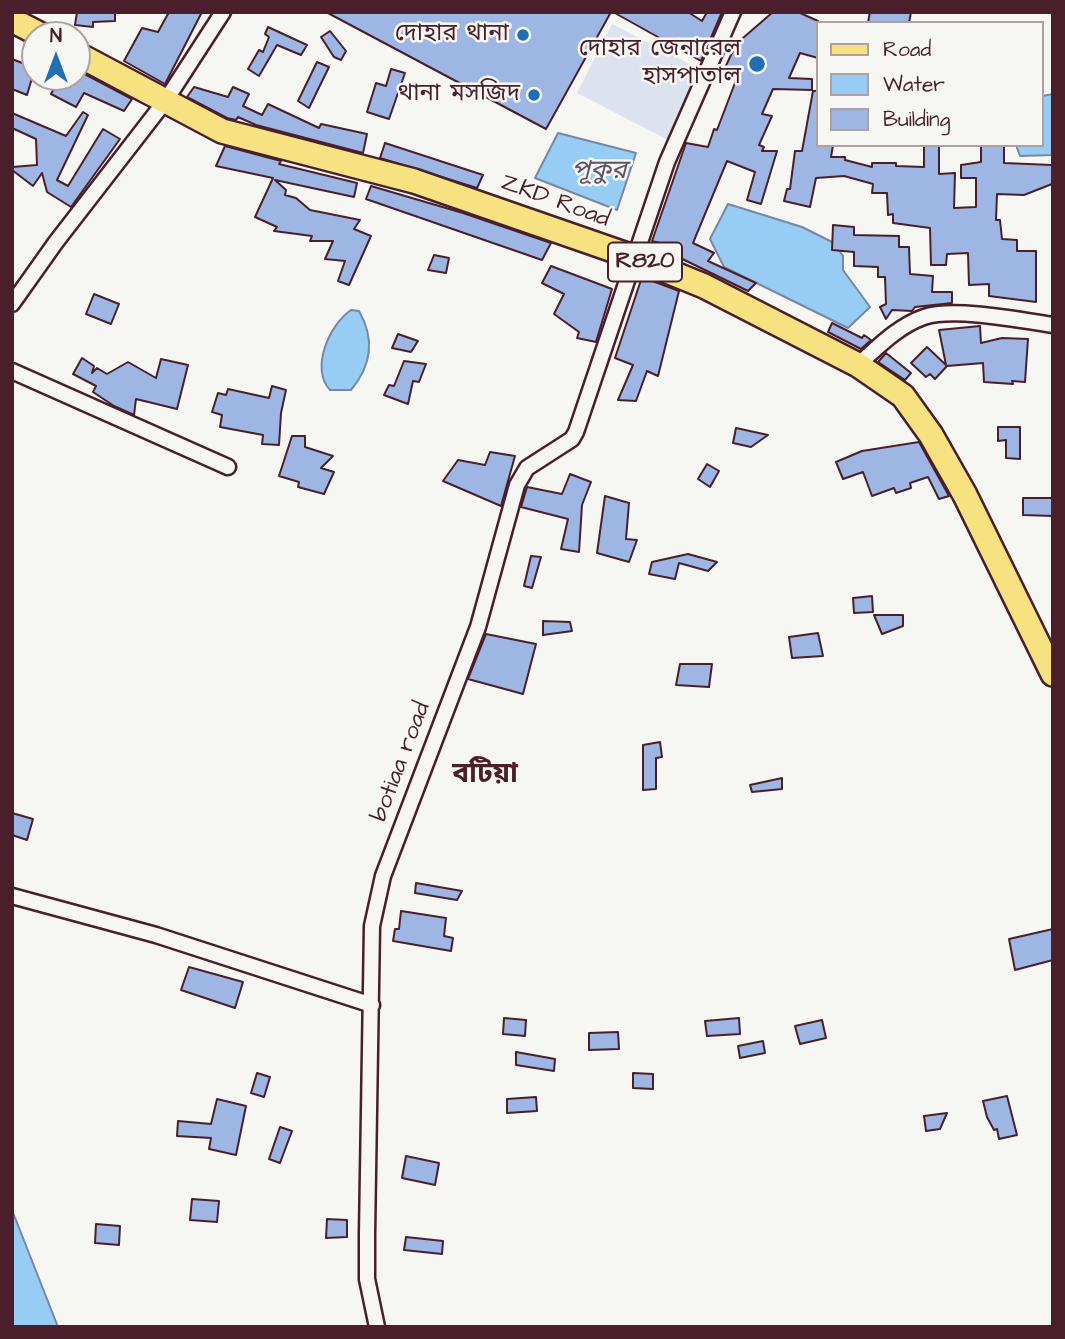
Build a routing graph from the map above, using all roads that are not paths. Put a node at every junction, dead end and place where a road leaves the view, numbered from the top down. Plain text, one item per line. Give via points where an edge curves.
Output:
1 (223, 12) edge
2 (733, 12) edge
3 (91, 61) edge
4 (166, 100) junction
5 (633, 257) junction
6 (12, 304) edge
7 (1053, 325) edge
8 (858, 365) junction
9 (12, 371) edge
10 (228, 467) dead end
11 (1053, 674) edge
12 (12, 896) edge
13 (372, 1005) junction
14 (377, 1327) edge

1 - 4 street
2 - 5 street, botiaa road via 667,162
3 - 4 main road, ZKD Road / R820
4 - 5 main road, ZKD Road / R820 via 222,131 414,181
4 - 6 street
5 - 8 main road, ZKD Road / R820 via 704,286
5 - 13 street, botiaa road via 576,432 527,468 517,485 478,627 383,876 372,926
7 - 8 street via 989,316 935,315 895,332
8 - 11 main road, ZKD Road / R820 via 903,396 931,435
9 - 10 street
12 - 13 street via 156,935
13 - 14 street, botiaa road via 367,1279

